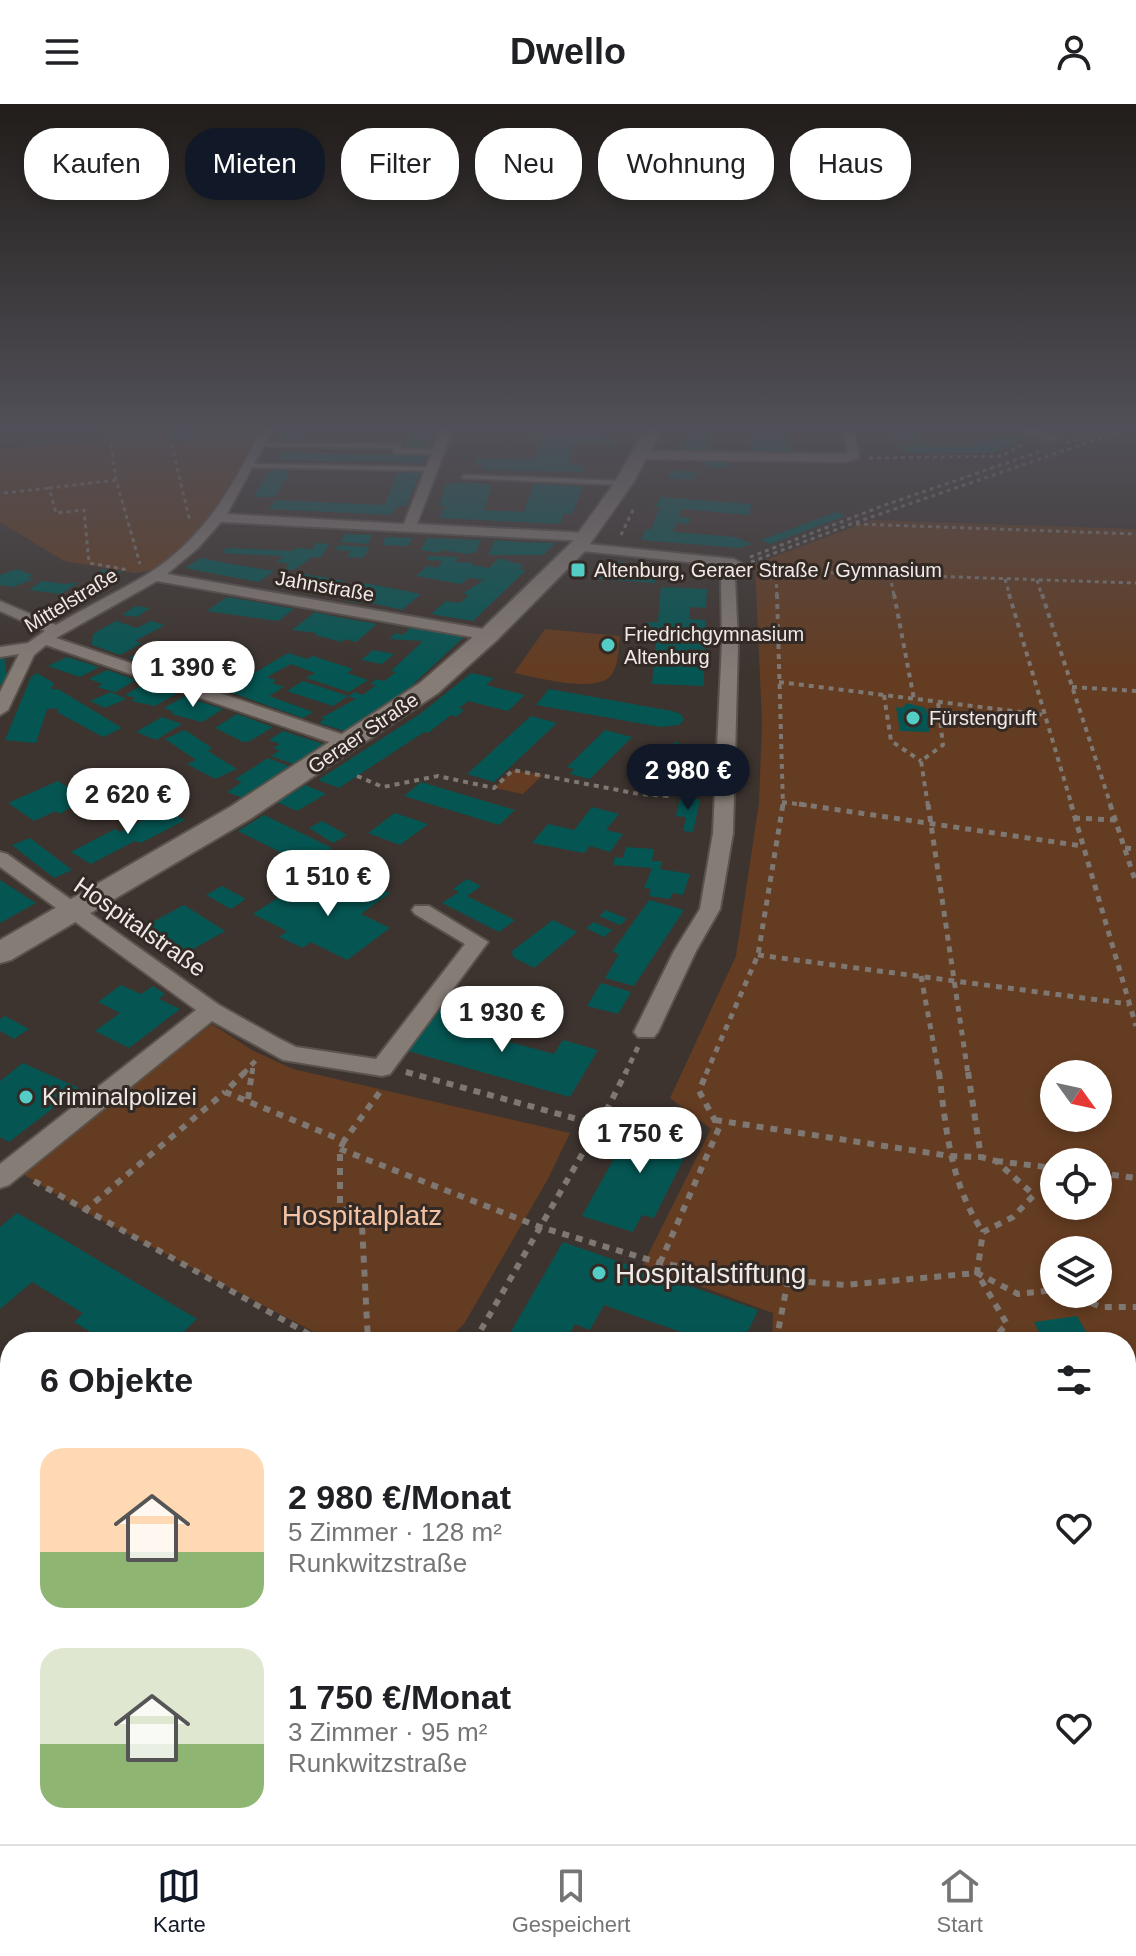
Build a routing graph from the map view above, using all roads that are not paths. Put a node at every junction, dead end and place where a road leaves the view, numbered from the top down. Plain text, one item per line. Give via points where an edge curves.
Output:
1 (224, 510) edge
2 (416, 510) edge
3 (605, 510) edge
4 (220, 518) junction
5 (410, 526) junction
6 (582, 542) junction
7 (148, 574) junction
8 (0, 605) edge
9 (489, 635) junction
10 (44, 639) junction
11 (0, 652) edge
12 (0, 710) edge
13 (350, 743) junction
14 (0, 858) edge
15 (422, 910) dead end
16 (72, 912) junction
17 (0, 953) edge
18 (211, 1010) junction
19 (646, 1032) road end
20 (6, 1173) edge

1 - 4 street, Mittelstraße
2 - 5 street
3 - 6 main road, Geraer Straße
4 - 5 street
4 - 7 street, Mittelstraße via 189,551
5 - 6 street
6 - 9 main road, Geraer Straße
6 - 19 street via 734,563 728,579 723,833 710,909
7 - 9 street, Jahnstraße
7 - 10 street, Mittelstraße
8 - 10 street
9 - 13 main road, Geraer Straße via 429,688
10 - 11 street
10 - 12 street, Mittelstraße via 27,653
10 - 13 street
13 - 16 main road, Geraer Straße
14 - 16 street, Hospitalstraße
15 - 18 street via 477,942 382,1068 291,1054
16 - 17 main road, Geraer Straße
16 - 18 street, Hospitalstraße
18 - 20 street

